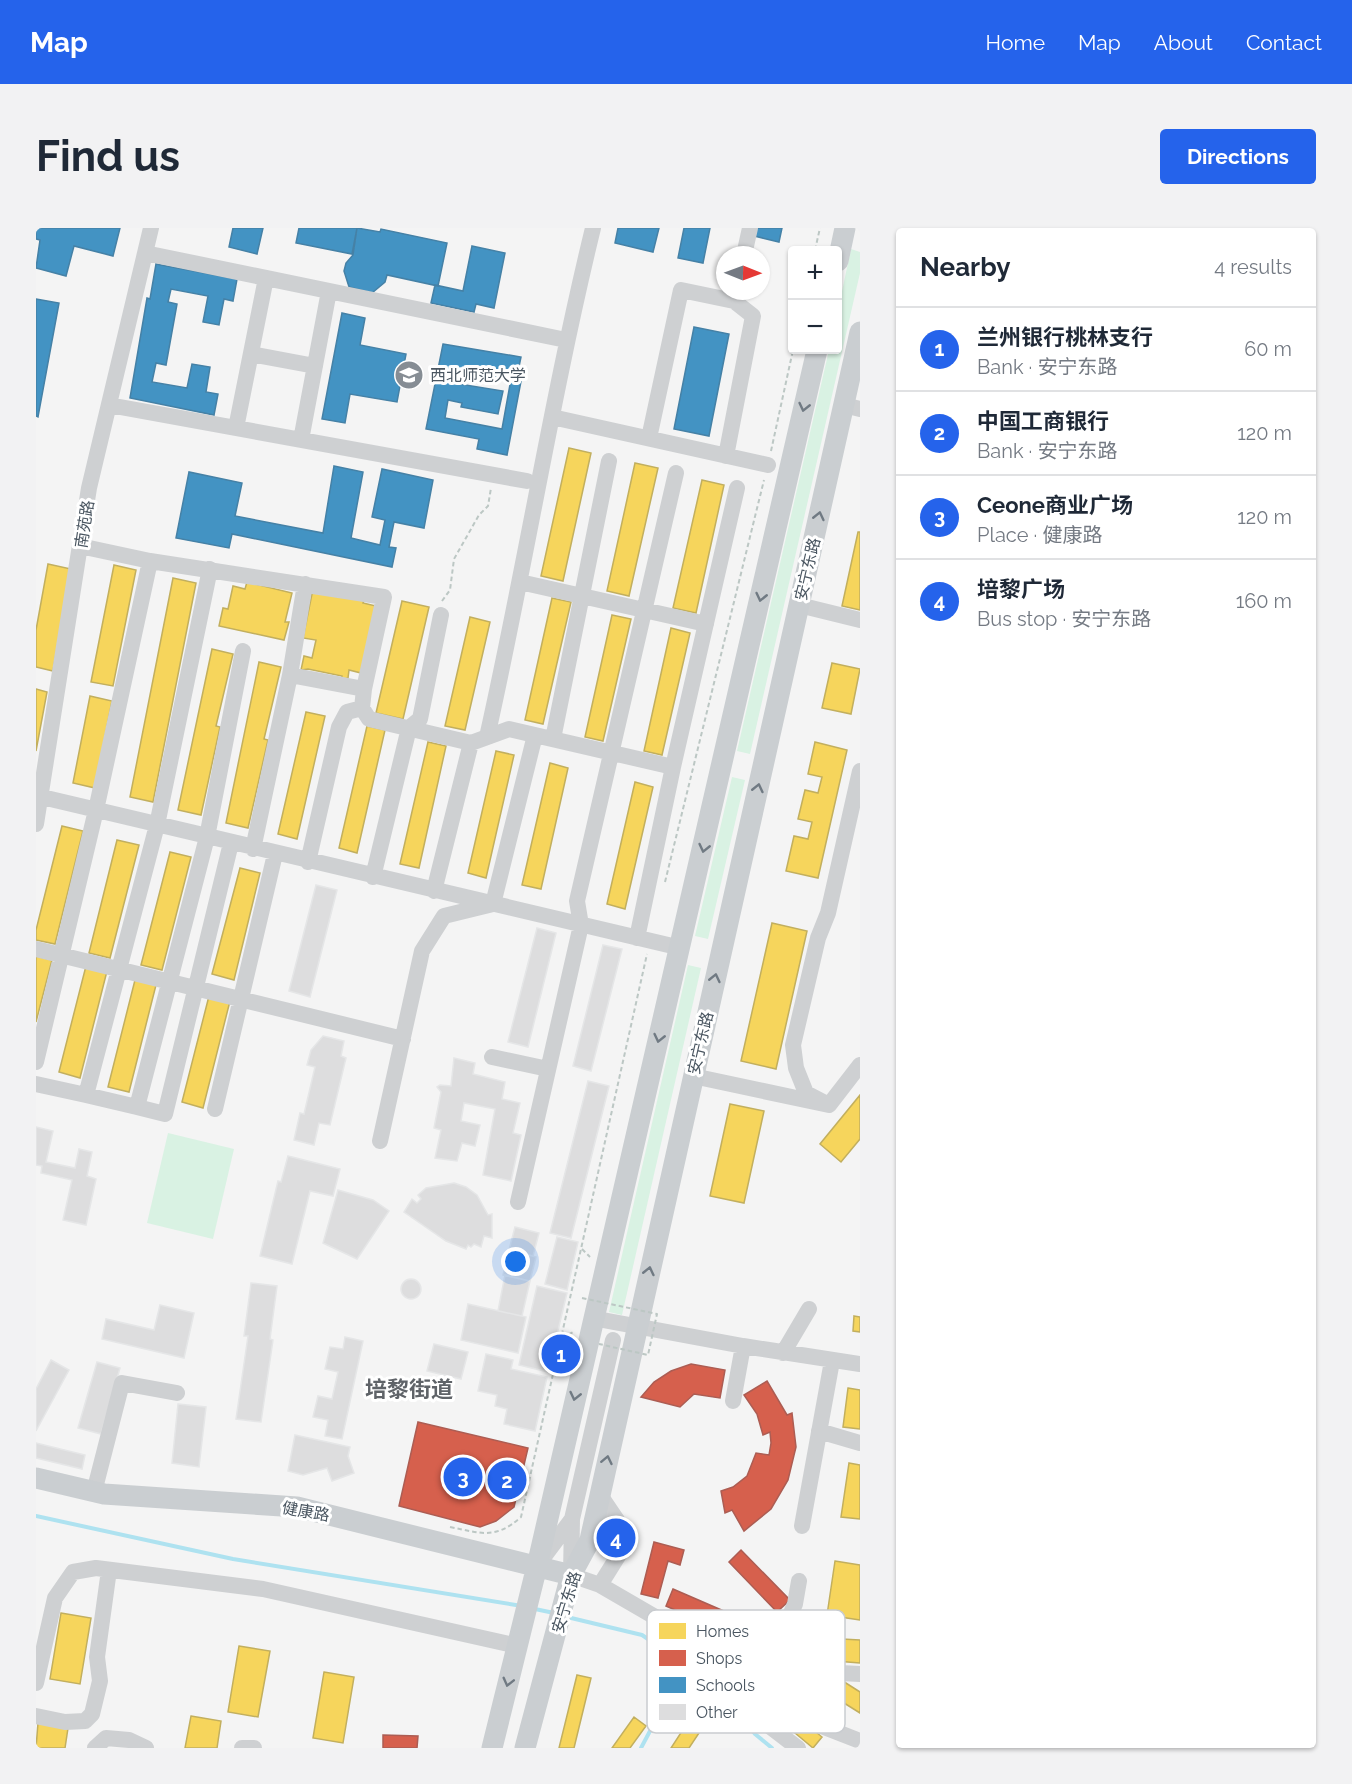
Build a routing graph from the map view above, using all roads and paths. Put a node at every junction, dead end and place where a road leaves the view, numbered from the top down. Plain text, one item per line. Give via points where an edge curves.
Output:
1 (151, 228) edge
2 (593, 228) edge
3 (750, 228) edge
4 (820, 228) edge
5 (845, 228) edge
6 (746, 246) edge
7 (816, 246) edge
8 (841, 246) edge
9 (145, 253) junction
10 (266, 278) junction
11 (329, 291) junction
12 (716, 294) edge
13 (739, 300) edge
14 (860, 332) edge
15 (566, 340) junction
16 (251, 354) junction
17 (793, 354) edge
18 (816, 354) edge
19 (315, 366) junction
20 (109, 405) junction
21 (852, 407) edge
22 (552, 417) junction
23 (236, 428) junction
24 (649, 438) junction
25 (302, 440) junction
26 (726, 456) junction
27 (609, 461) dead end
28 (768, 465) junction
29 (676, 473) dead end
30 (495, 475) junction
31 (527, 481) dead end
32 (737, 488) dead end
33 (80, 546) junction
34 (150, 561) junction
35 (210, 569) junction
36 (520, 582) junction
37 (305, 584) junction
38 (582, 596) junction
39 (799, 605) junction
40 (644, 610) junction
41 (441, 615) joint
42 (860, 620) edge
43 (706, 624) junction
44 (243, 651) dead end
45 (291, 675) junction
46 (364, 689) junction
47 (362, 708) junction
48 (409, 728) junction
49 (535, 735) junction
50 (487, 737) junction
51 (553, 739) junction
52 (471, 743) junction
53 (612, 753) junction
54 (673, 767) junction
55 (860, 771) edge
56 (42, 797) junction
57 (96, 810) junction
58 (36, 824) edge
59 (157, 825) junction
60 (207, 837) junction
61 (231, 843) junction
62 (253, 849) junction
63 (275, 854) junction
64 (308, 862) junction
65 (373, 877) junction
66 (664, 883) dead end
67 (434, 891) junction
68 (492, 904) junction
69 (581, 925) junction
70 (643, 939) junction
71 (681, 948) junction
72 (36, 949) edge
73 (62, 955) junction
74 (120, 969) junction
75 (169, 981) junction
76 (196, 988) junction
77 (241, 999) junction
78 (403, 1039) junction
79 (492, 1057) dead end
80 (36, 1062) edge
81 (860, 1065) edge
82 (549, 1069) junction
83 (693, 1076) junction
84 (36, 1084) edge
85 (86, 1095) junction
86 (829, 1105) junction
87 (137, 1107) junction
88 (215, 1109) dead end
89 (380, 1141) dead end
90 (518, 1202) dead end
91 (582, 1249) junction
92 (591, 1258) dead end
93 (582, 1298) dead end
94 (809, 1309) dead end
95 (592, 1318) junction
96 (636, 1328) junction
97 (574, 1331) dead end
98 (562, 1338) junction
99 (606, 1342) junction
100 (743, 1346) junction
101 (783, 1353) junction
102 (832, 1361) junction
103 (860, 1364) edge
104 (177, 1393) dead end
105 (733, 1401) dead end
106 (819, 1431) junction
107 (860, 1443) edge
108 (36, 1478) edge
109 (94, 1492) junction
110 (600, 1495) junction
111 (572, 1519) junction
112 (442, 1525) dead end
113 (802, 1526) dead end
114 (537, 1566) junction
115 (109, 1570) junction
116 (571, 1575) junction
117 (799, 1581) dead end
118 (600, 1585) junction
119 (792, 1610) edge
120 (647, 1612) edge
121 (520, 1636) junction
122 (845, 1673) edge
123 (860, 1674) edge
124 (36, 1683) edge
125 (92, 1714) junction
126 (36, 1716) edge
127 (778, 1733) edge
128 (840, 1733) edge
129 (860, 1741) edge
130 (100, 1743) edge
131 (146, 1748) edge
132 (242, 1748) edge
133 (254, 1748) edge
134 (492, 1748) edge
135 (525, 1748) edge
136 (798, 1748) edge

1 - 9 street, 南苑路
2 - 15 street
3 - 6 street
4 - 7 path
5 - 8 main road
9 - 10 street
9 - 20 street, 南苑路
10 - 11 street
10 - 16 street
11 - 15 street
11 - 19 street
12 - 24 street via 681,290
13 - 26 street via 753,316
14 - 21 main road, 安宁东路
15 - 22 street
16 - 19 street
16 - 23 street
17 - 28 path
18 -> 71 main road
19 - 25 street
20 - 23 street
20 - 33 street, 南苑路
39 -> 21 main road, 安宁东路
22 - 24 street
22 - 36 street
23 - 25 street
24 - 26 street
25 - 30 street
26 - 28 street
27 - 38 street
28 - 66 path
29 - 40 street
30 - 31 street
30 - 41 path via 488,506 474,522 454,560 450,590 440,603
32 - 43 street
33 - 34 street
33 - 56 street, 南苑路
34 - 35 street
34 - 57 street
35 - 37 street
35 - 59 street
36 - 38 street
36 - 50 street
37 - 45 street
37 - 46 street via 384,597
38 - 40 street
38 - 51 street
39 - 42 street
83 -> 39 main road, 安宁东路
40 - 43 street
40 - 53 street
41 - 48 street via 420,719
43 - 54 street
44 - 60 street
45 - 46 street
45 - 62 street
46 - 47 street
47 - 48 street via 369,719
47 - 64 street via 347,712 339,727
48 - 52 street
48 - 65 street
49 - 50 street via 509,729
49 - 51 street
49 - 68 street
50 - 52 street
51 - 53 street
52 - 67 street
53 - 54 street
53 - 69 street via 577,901
54 - 70 street
55 - 86 street via 793,1045 796,1068 806,1093
56 - 57 street
56 - 58 street, 南苑路
57 - 59 street
57 - 73 street
59 - 60 street
59 - 74 street
60 - 61 street
60 - 75 street
61 - 62 street
61 - 76 street
62 - 63 street
63 - 64 street
63 - 77 street
64 - 65 street
65 - 67 street
67 - 68 street
68 - 69 street
68 - 78 street via 444,916 422,951
69 - 70 street
69 - 82 street
70 - 71 street
70 - 91 path
71 -> 95 main road
72 - 73 street
73 - 74 street
73 - 80 street
74 - 75 street
74 - 85 street
75 - 76 street
75 - 87 street
76 - 77 street
76 - 87 street via 165,1114
77 - 78 street
77 - 88 street
78 - 89 street
79 - 82 street
81 - 86 street
82 - 90 street
83 - 86 street
96 -> 83 main road, 安宁东路
84 - 85 street
85 - 87 street
91 - 92 path
91 - 98 path
93 - 99 path, bridge via 657,1314 648,1355
94 - 101 street
95 - 96 street
95 - 99 street
95 -> 114 main road
96 - 99 street
96 - 100 street
110 -> 96 main road, 安宁东路 via 622,1424
97 - 98 path
98 - 112 path via 521,1517 508,1529 487,1535
99 - 111 street
100 - 101 street
100 - 105 street
101 - 102 street
102 - 103 street
102 - 106 street
104 - 109 street via 122,1383
106 - 107 street
106 - 113 street
108 - 109 main road, 健康路
109 - 114 main road, 健康路 via 297,1507
110 - 116 main road, 安宁东路 via 590,1540
110 - 118 street via 623,1529 620,1553
111 - 114 street
111 - 116 street
114 - 116 main road, 健康路
114 - 121 main road
115 - 121 street via 263,1588
115 - 124 street via 73,1572 55,1598
115 - 125 street via 97,1657 100,1681
116 - 118 street
116 - 135 main road, 安宁东路
117 - 119 street
118 - 120 street
121 -> 134 main road
122 - 123 street
125 - 126 street via 85,1721 65,1722
125 - 130 street
127 - 136 street
128 - 129 street
130 - 131 street via 129,1740
132 - 133 street

